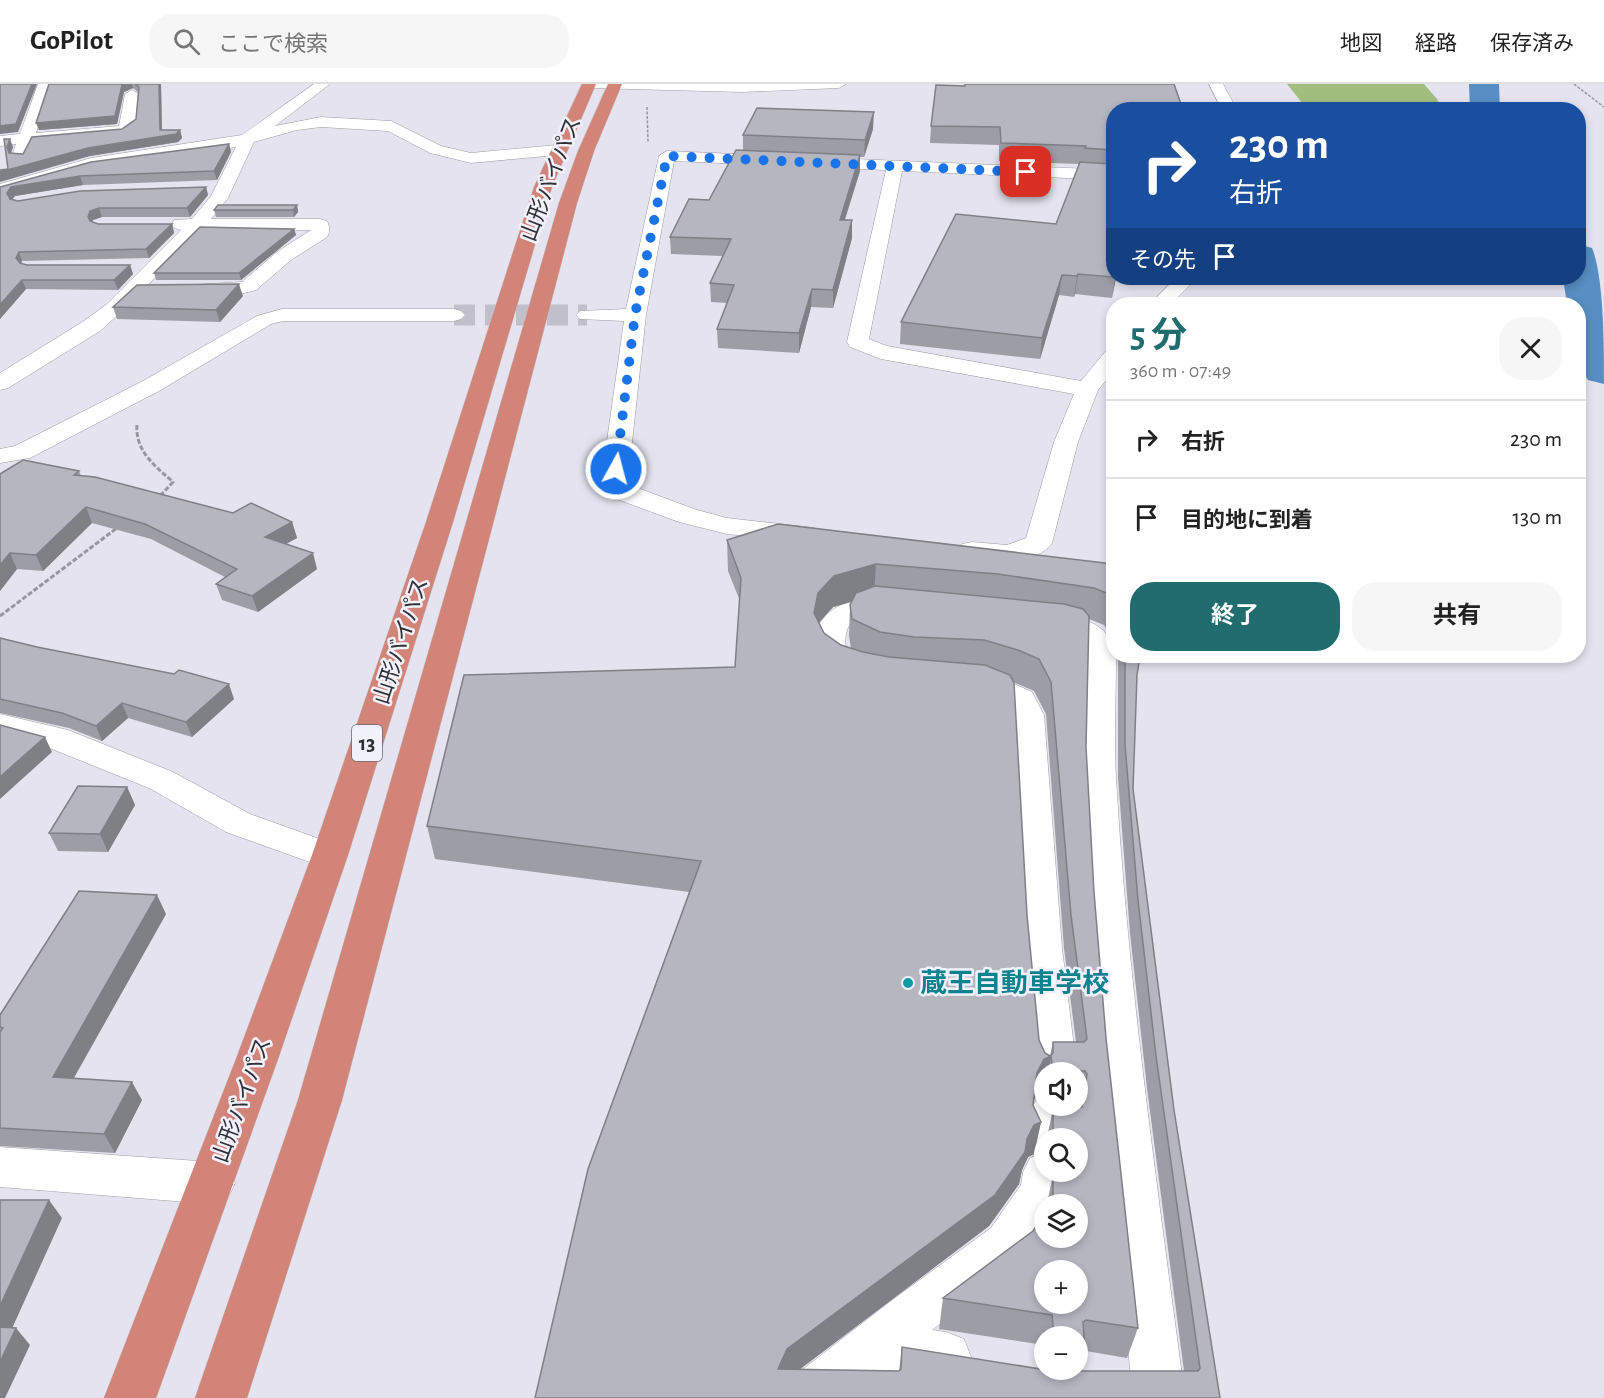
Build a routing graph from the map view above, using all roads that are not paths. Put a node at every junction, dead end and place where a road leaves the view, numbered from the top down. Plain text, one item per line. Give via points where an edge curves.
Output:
1 (45, 84) edge
2 (323, 84) edge
3 (603, 84) edge
4 (839, 84) edge
5 (1216, 84) edge
6 (648, 85) edge
7 (132, 94) dead end
8 (1226, 102) edge
9 (248, 138) junction
10 (26, 139) junction
11 (0, 141) edge
12 (557, 150) junction
13 (895, 166) junction
14 (16, 167) edge
15 (1106, 175) edge
16 (225, 187) junction
17 (202, 188) edge
18 (0, 189) edge
19 (162, 224) edge
20 (197, 224) junction
21 (134, 266) dead end
22 (157, 266) junction
23 (1180, 285) edge
24 (136, 288) junction
25 (158, 288) edge
26 (180, 288) edge
27 (1167, 297) edge
28 (454, 315) tunnel mouth
29 (586, 315) tunnel mouth
30 (635, 315) junction
31 (1106, 366) edge
32 (0, 383) edge
33 (1087, 389) junction
34 (0, 456) edge
35 (833, 537) edge
36 (951, 548) edge
37 (924, 611) edge
38 (1016, 620) edge
39 (889, 676) edge
40 (945, 681) edge
41 (0, 725) edge
42 (329, 856) junction
43 (1055, 1062) edge
44 (0, 1167) edge
45 (1044, 1182) edge
46 (212, 1183) junction
47 (873, 1345) junction
48 (987, 1363) edge
49 (1144, 1391) edge
50 (130, 1398) edge
51 (221, 1398) edge
52 (807, 1398) edge
53 (870, 1398) edge

1 - 10 street
2 - 9 street
3 - 6 street
3 - 12 highway, 山形バイパス / 13
3 - 51 highway, 山形バイパス / 13 via 320,1100
4 - 6 street via 742,88
5 - 8 street
7 - 10 street via 128,127 123,130
9 - 12 street via 296,124 363,123 391,126 451,155 498,157
9 - 16 street
9 - 18 street via 91,163
10 - 11 street
10 - 14 street
12 - 42 highway, 山形バイパス / 13
13 - 15 street
13 - 30 street via 667,156
13 - 33 street via 858,342 881,352
16 - 17 street
16 - 20 street
19 - 20 street
20 - 22 street
20 - 26 street via 320,225 320,232 249,286
21 - 22 street
22 - 24 street
23 - 27 street
24 - 25 street
24 - 32 street via 92,326
28 - 34 street via 282,315 264,320 151,386 21,453
29 - 30 street
30 - 35 street via 616,469 623,492 727,526
31 - 33 street
33 - 36 street via 1066,442 1038,543 1010,554
37 - 39 street via 874,606 846,612 832,626 830,648 840,663 863,673
38 - 49 street via 1063,624 1090,632 1101,648 1099,776 1107,914 1128,1127
40 - 43 street via 999,689 1022,699 1028,715 1043,948
41 - 42 street via 56,738 151,776 238,823
42 - 46 highway, 山形バイパス / 13
44 - 46 street
45 - 47 street via 1043,1192 1008,1244
46 - 50 highway, 山形バイパス / 13
47 - 48 street
47 - 52 street
47 - 53 street

